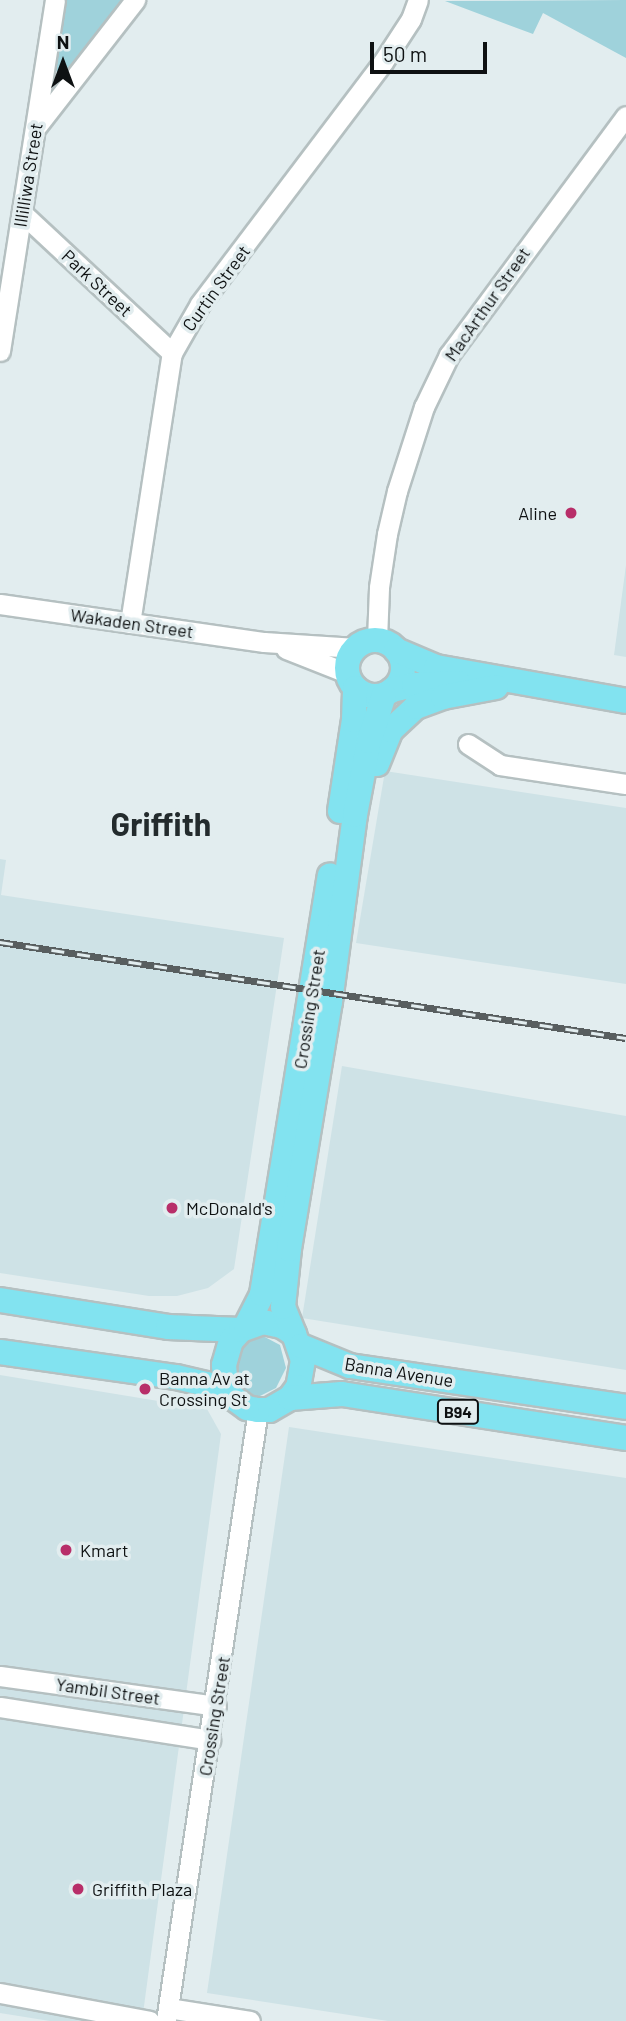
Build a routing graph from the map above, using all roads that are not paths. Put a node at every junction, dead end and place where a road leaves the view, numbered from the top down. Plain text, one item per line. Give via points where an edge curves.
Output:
1 (55, 0) edge
2 (135, 0) edge
3 (418, 0) edge
4 (626, 116) edge
5 (36, 127) junction
6 (22, 213) junction
7 (8, 247) edge
8 (0, 351) edge
9 (172, 353) junction
10 (0, 604) edge
11 (130, 623) junction
12 (264, 642) junction
13 (376, 646) junction
14 (351, 680) junction
15 (496, 687) junction
16 (547, 688) junction
17 (388, 692) junction
18 (626, 701) edge
19 (468, 744) dead end
20 (626, 784) edge
21 (355, 815) junction
22 (0, 1300) edge
23 (244, 1328) junction
24 (297, 1340) junction
25 (0, 1352) edge
26 (233, 1398) junction
27 (290, 1398) junction
28 (626, 1407) edge
29 (258, 1410) junction
30 (626, 1438) edge
31 (0, 1676) edge
32 (216, 1706) junction
33 (0, 1707) edge
34 (210, 1740) junction
35 (0, 1993) edge
36 (167, 2014) edge
37 (149, 2021) edge
38 (250, 2021) edge

1 - 5 street, Illilliwa Street
2 - 5 street
3 - 9 street, Curtin Street via 383,62 200,304
4 - 13 street, MacArthur Street via 449,355 434,386 397,491 379,587
5 - 6 street, Illilliwa Street
6 - 7 street, Illilliwa Street
6 - 9 street, Park Street
7 - 8 street, Illilliwa Street
9 - 11 street, Curtin Street
10 - 11 street, Wakaden Street
11 - 12 street, Wakaden Street
12 - 13 street, Wakaden Street
12 - 14 street, Wakaden Street
13 - 14 main road via 349,657
13 - 16 main road, Wakaden Street via 436,667
13 - 17 main road via 403,666 402,675
14 - 17 main road via 368,695
14 - 23 main road, Crossing Street via 354,720 312,999 259,1305
15 - 16 main road, Wakaden Street
15 - 17 main road, Wakaden Street via 440,683
15 - 21 main road, Crossing Street via 443,697 408,713 391,730
16 - 18 main road, Wakaden Street
17 - 21 main road, Crossing Street via 369,741
19 - 20 street via 500,765
21 - 24 main road, Crossing Street via 284,1281 283,1307
22 - 23 main road, B94 via 167,1327
23 - 24 main road, B94 via 273,1323
23 - 26 main road via 231,1341 224,1365 226,1388
24 - 27 main road via 302,1374
24 - 28 main road, Banna Avenue / B94 via 350,1366
25 - 26 main road via 176,1377 207,1384
26 - 29 main road
27 - 29 main road, B94 via 270,1410
27 - 30 main road, Banna Avenue / B94 via 351,1395
29 - 32 street, Crossing Street
31 - 32 street, Yambil Street
32 - 34 street, Crossing Street
33 - 34 street, Yambil Street
34 - 36 street, Crossing Street
35 - 37 street
36 - 38 street

